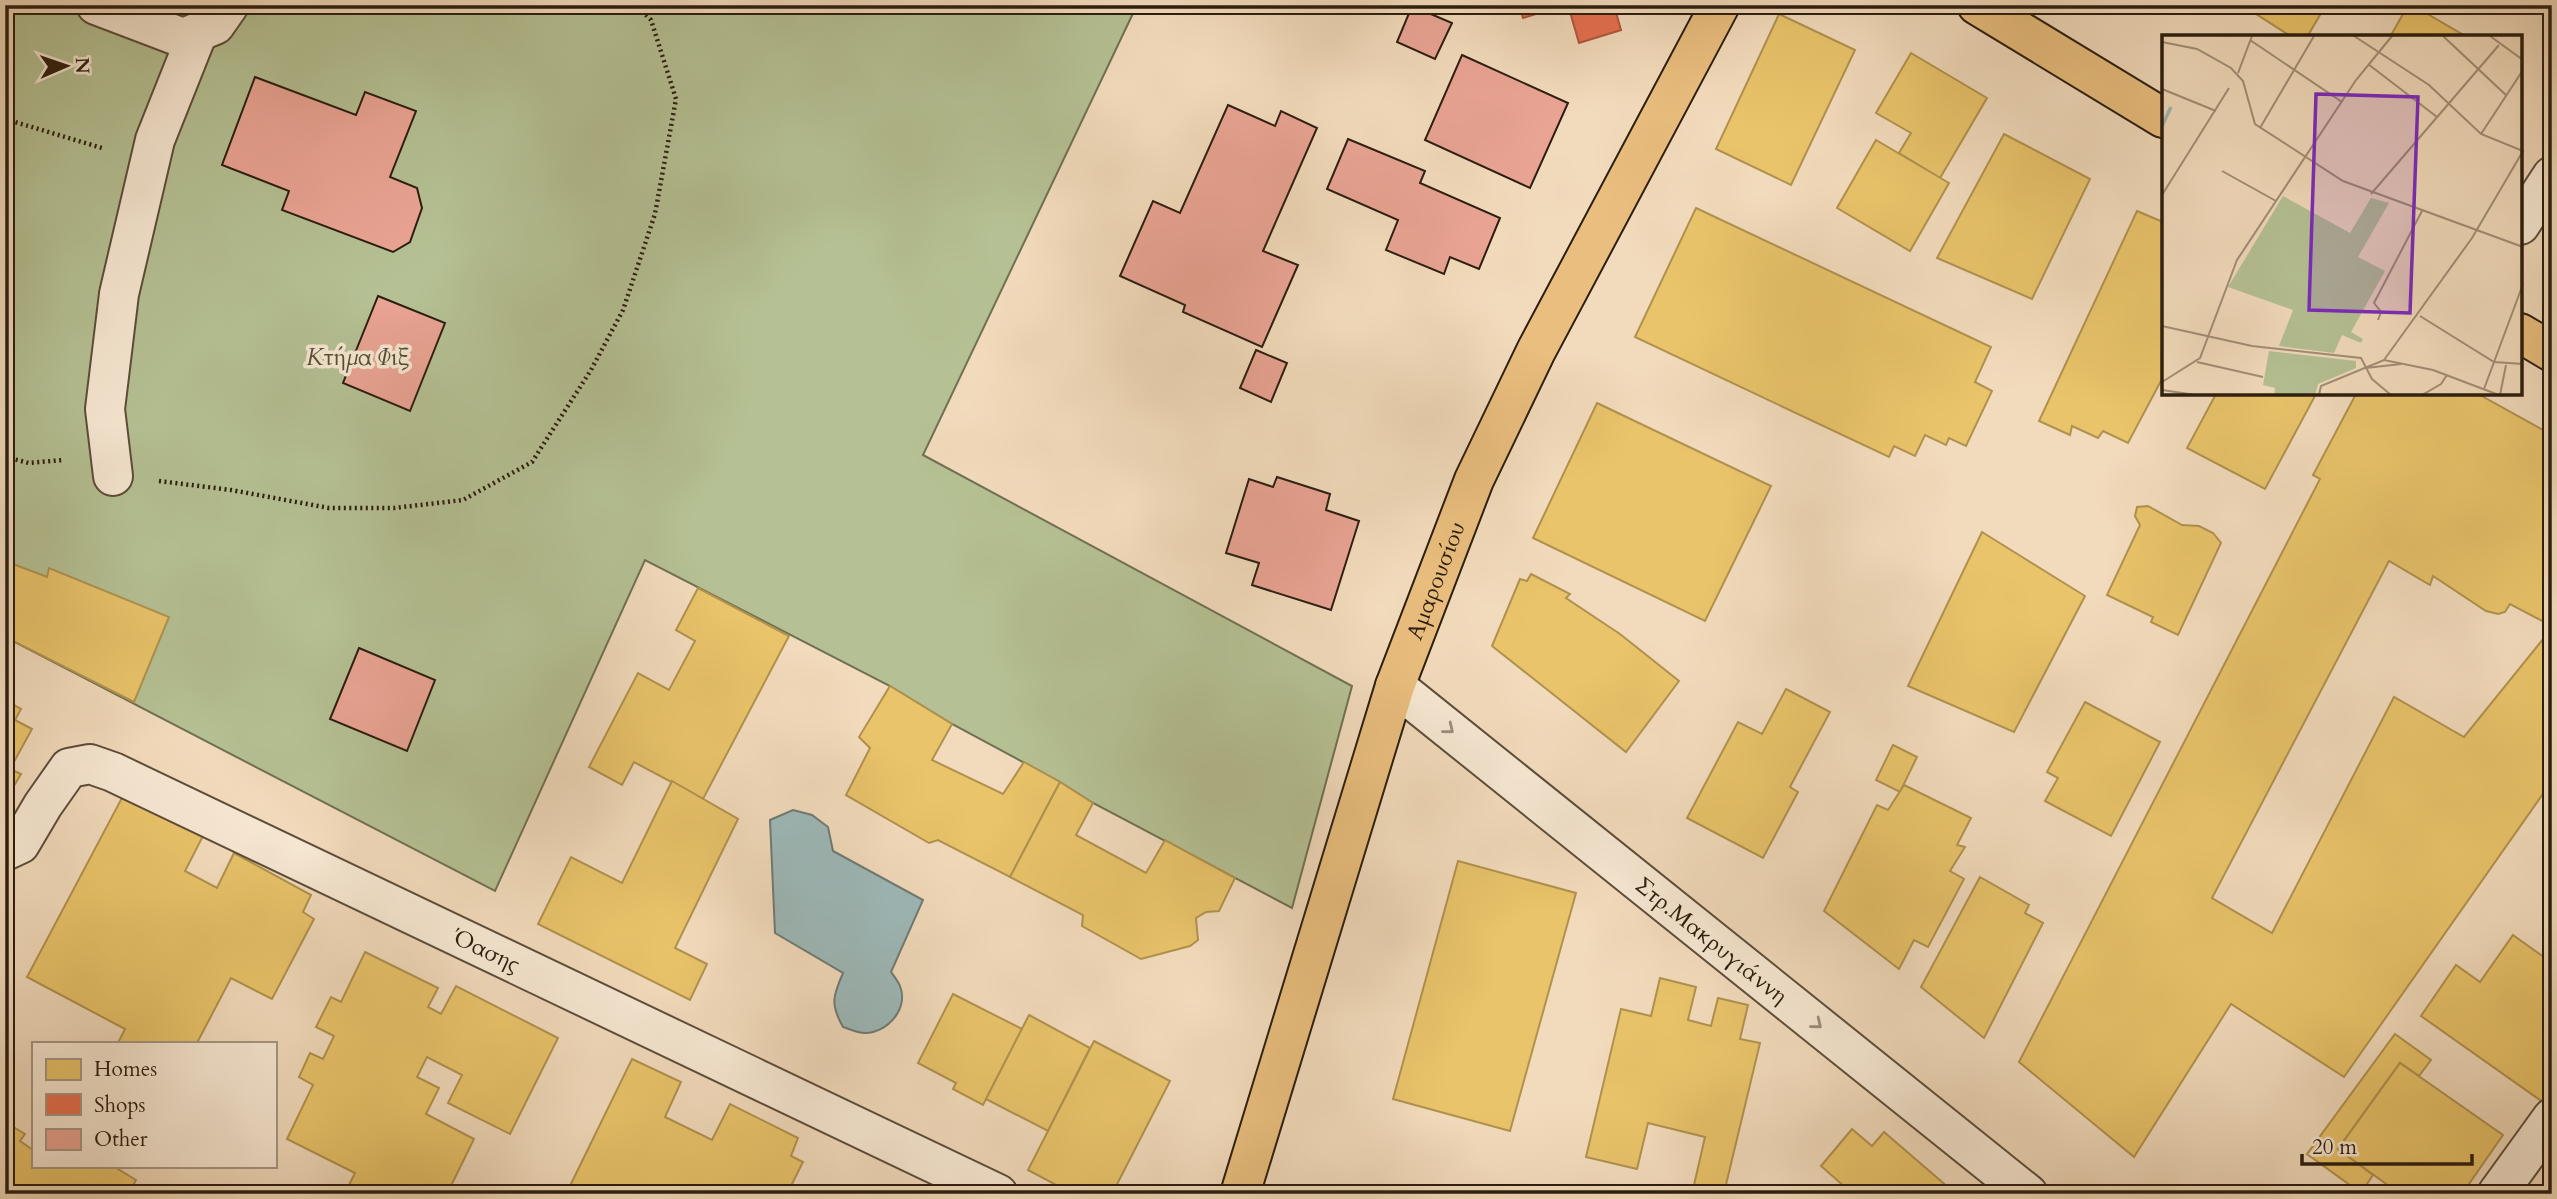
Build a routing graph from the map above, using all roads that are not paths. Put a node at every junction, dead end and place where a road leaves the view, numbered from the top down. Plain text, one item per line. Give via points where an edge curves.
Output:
1 (96, 5) edge
2 (229, 5) edge
3 (1720, 5) edge
4 (1977, 5) edge
5 (198, 32) junction
6 (2162, 117) edge
7 (2552, 176) edge
8 (2522, 222) edge
9 (2522, 334) edge
10 (2552, 352) edge
11 (113, 476) road end
12 (1395, 686) junction
13 (5, 851) edge
14 (2552, 1118) edge
15 (998, 1194) edge
16 (1240, 1194) edge
17 (2028, 1194) edge
18 (2497, 1194) edge

1 - 5 street via 183,38
2 - 5 street via 215,25
3 - 12 main road, Αμαρουσίου via 1543,339 1474,480
4 - 6 main road
5 - 11 street via 155,140 119,294 105,409
7 - 8 street
9 - 10 main road
12 - 16 main road, Αμαρουσίου
12 -> 17 street, Στρ.Μακρυγιάννη
13 - 15 street, Όασης via 20,844 69,768 90,764
14 - 18 street

